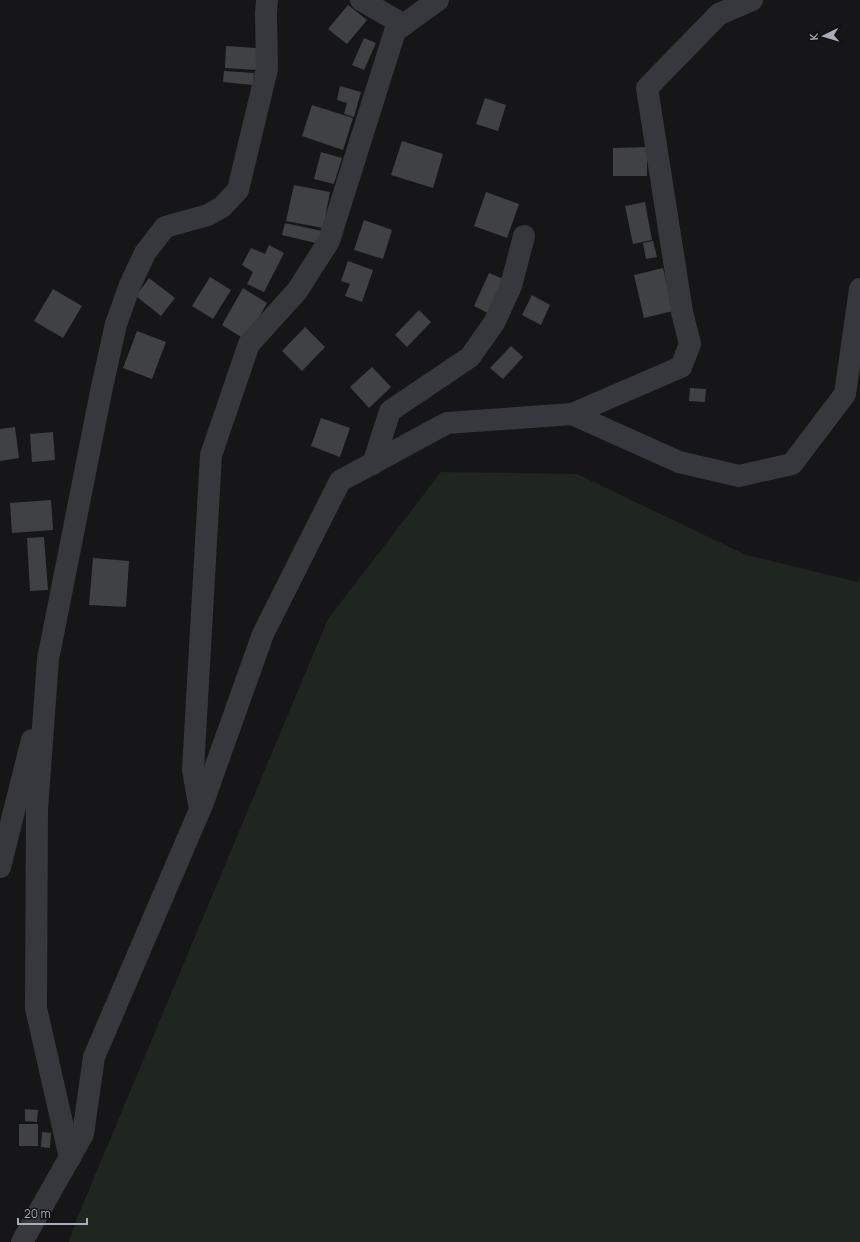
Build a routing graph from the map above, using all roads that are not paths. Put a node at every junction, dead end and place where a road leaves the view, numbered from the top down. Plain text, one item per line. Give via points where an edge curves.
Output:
1 (267, 0) edge
2 (360, 0) edge
3 (438, 0) edge
4 (752, 0) edge
5 (404, 25) junction
6 (524, 236) dead end
7 (860, 289) edge
8 (572, 414) junction
9 (373, 464) junction
10 (46, 687) junction
11 (200, 811) junction
12 (0, 867) edge
13 (70, 1158) junction
14 (22, 1242) edge

1 - 10 street via 266,69 238,190 222,207 208,215 165,227 145,253 130,284 116,324 48,659
2 - 5 street
3 - 5 street
4 - 8 street via 719,14 647,88 682,312 690,344 680,367
5 - 11 street via 395,31 328,241 297,291 249,344 211,454 193,770
6 - 9 street via 511,286 494,323 470,357 390,411
7 - 8 street via 845,394 792,464 739,476 679,462
8 - 9 street via 447,423
9 - 11 street via 340,481 263,634
10 - 12 street
10 - 13 street via 37,810 36,1008
11 - 13 street via 94,1056 83,1134
13 - 14 street

